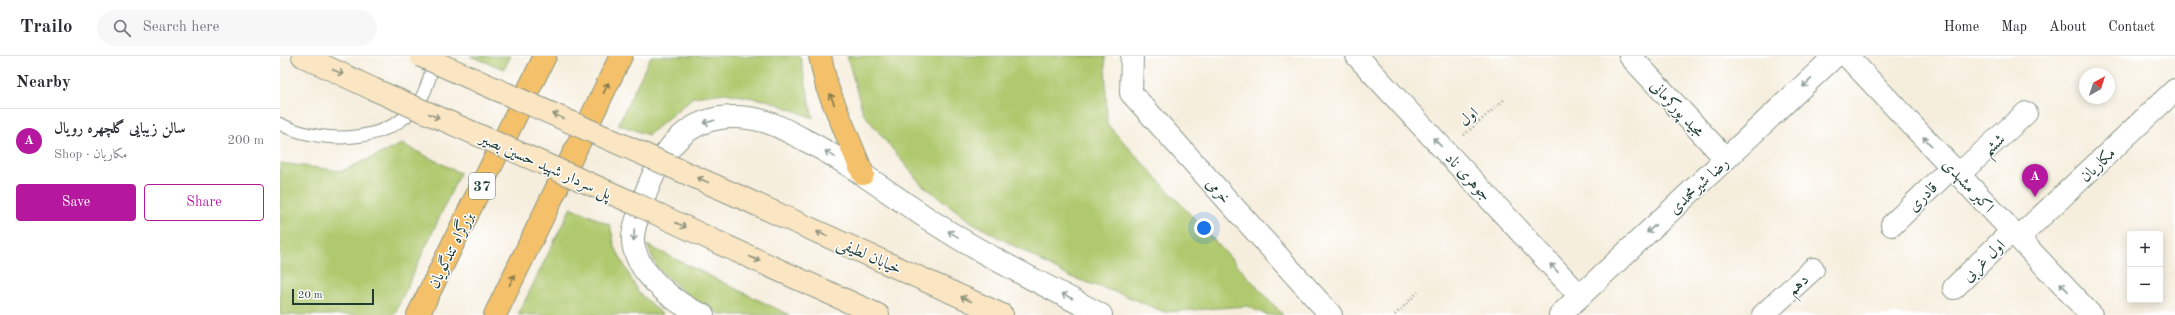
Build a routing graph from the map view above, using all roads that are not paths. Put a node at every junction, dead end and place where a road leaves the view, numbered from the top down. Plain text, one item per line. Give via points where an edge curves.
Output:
1 (303, 56) edge
2 (421, 56) edge
3 (436, 56) edge
4 (545, 56) edge
5 (621, 56) edge
6 (820, 56) edge
7 (1132, 56) edge
8 (1358, 56) edge
9 (1630, 56) edge
10 (1836, 56) edge
11 (1847, 56) edge
12 (2175, 90) edge
13 (2026, 113) dead end
14 (280, 124) edge
15 (1726, 159) junction
16 (1955, 170) junction
17 (863, 174) junction
18 (1892, 225) dead end
19 (2015, 234) junction
20 (1813, 269) dead end
21 (1954, 288) dead end
22 (1580, 296) junction
23 (418, 315) edge
24 (495, 315) edge
25 (703, 315) edge
26 (878, 315) edge
27 (1002, 315) edge
28 (1101, 315) edge
29 (1331, 315) edge
30 (1560, 315) edge
31 (1764, 315) edge
32 (2091, 315) edge

1 -> 26 main road, پل سردار شهید حسین بصیر, bridge
27 -> 2 main road, خیابان لطیفی, bridge
3 - 14 lane via 423,96 406,115 385,130 337,138 295,132
4 - 23 highway, بزرگراه تندگویان / 37
24 -> 5 highway
17 -> 6 highway via 827,87
7 - 29 street, خرمی via 1131,93
22 -> 8 street, جوهری ناد
9 - 15 street, مجید پورکرمانی
10 -> 15 street, رضا شیرمحمدی
16 -> 11 street, اکبر مشهدی
12 - 19 street, مکاریان
13 - 16 street, ششم
15 -> 22 street, رضا شیرمحمدی
16 - 18 street, قادری
16 - 19 street, اکبر مشهدی
17 -> 25 street via 818,146 770,122 729,117 694,126 679,136 666,150 647,190 633,234 634,249 641,264 664,292
28 -> 17 street via 953,234
19 - 21 street, اول غربی
32 -> 19 street, اکبر مشهدی
20 - 31 street, دهم
22 - 30 street, رضا شیرمحمدی

